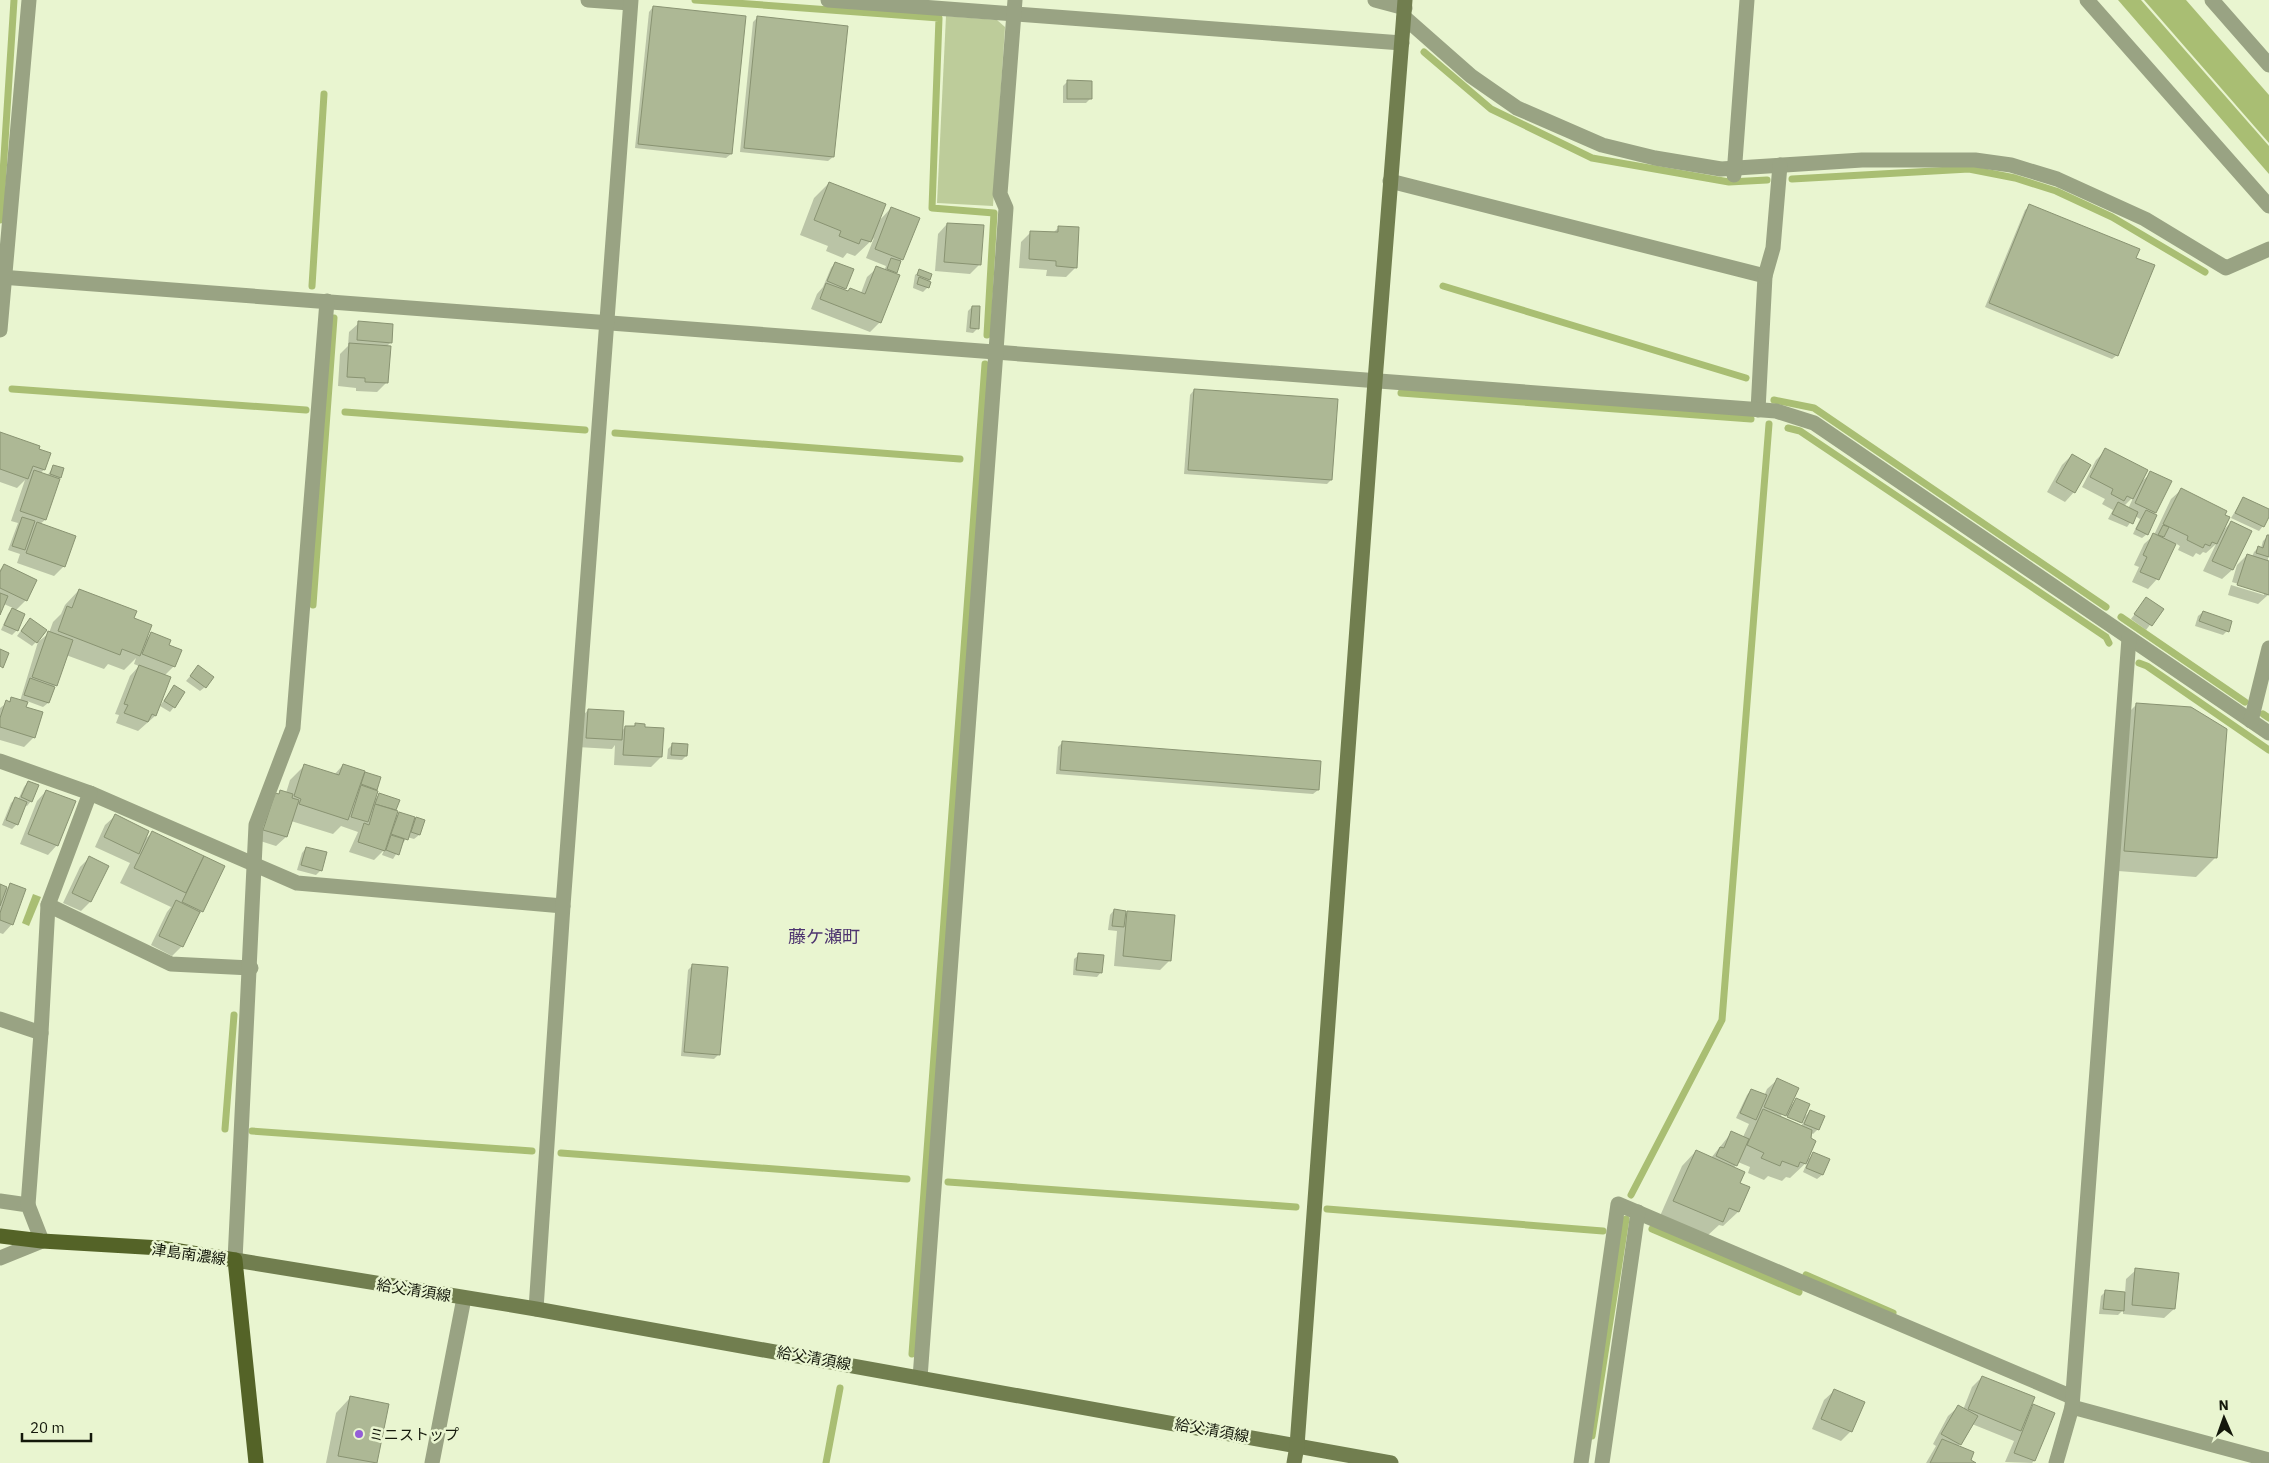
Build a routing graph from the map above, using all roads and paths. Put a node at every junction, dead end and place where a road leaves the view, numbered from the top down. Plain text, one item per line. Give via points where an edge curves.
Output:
1 (29, 0) edge
2 (588, 0) edge
3 (828, 0) edge
4 (1374, 0) edge
5 (1747, 0) edge
6 (2087, 0) edge
7 (2212, 0) edge
8 (630, 2) edge
9 (1014, 7) edge
10 (1405, 8) edge
11 (1402, 43) junction
12 (2269, 65) edge
13 (1780, 165) junction
14 (1735, 172) junction
15 (1390, 180) junction
16 (2269, 206) edge
17 (2269, 248) edge
18 (1765, 276) junction
19 (3, 277) edge
20 (327, 301) junction
21 (606, 322) junction
22 (0, 330) edge
23 (996, 351) junction
24 (1375, 381) junction
25 (1758, 410) junction
26 (2129, 638) junction
27 (2269, 648) edge
28 (2251, 721) junction
29 (2269, 733) edge
30 (0, 761) edge
31 (90, 793) junction
32 (254, 865) junction
33 (48, 905) junction
34 (563, 906) junction
35 (250, 968) junction
36 (0, 1019) edge
37 (41, 1033) junction
38 (0, 1201) edge
39 (28, 1205) junction
40 (1638, 1212) junction
41 (0, 1236) edge
42 (42, 1241) junction
43 (0, 1258) edge
44 (235, 1260) junction
45 (464, 1298) junction
46 (536, 1309) junction
47 (920, 1378) junction
48 (2072, 1402) junction
49 (1298, 1446) junction
50 (2269, 1460) edge
51 (256, 1463) edge
52 (432, 1463) edge
53 (1294, 1463) edge
54 (1391, 1463) edge
55 (1580, 1463) edge
56 (1602, 1463) edge
57 (2056, 1463) edge

1 - 19 street
2 - 8 street
3 - 9 street
4 - 10 street
5 - 14 street
6 - 16 street
7 - 12 street
8 - 21 street
9 - 11 street
9 - 23 street via 1000,194 1006,208
10 - 11 street
10 - 14 street via 1471,76 1518,108 1602,145
11 - 15 street
13 - 14 street
13 - 17 street via 1862,160 1966,160 2011,165 2057,179 2145,219 2226,268
13 - 18 street via 1773,248
15 - 18 street
15 - 24 street
18 - 25 street
19 - 20 street
19 - 22 street
20 - 21 street
20 - 32 street via 293,728 256,825
21 - 23 street
21 - 34 street
23 - 24 street
23 - 47 street
24 - 25 street
24 - 49 street
25 - 26 street via 1776,411 1814,423
26 - 28 street
26 - 48 street
27 - 28 street
28 - 29 street
30 - 31 street
31 - 32 street
31 - 33 street
32 - 34 street via 297,883
32 - 35 street
33 - 35 street via 171,964
33 - 37 street
34 - 46 street
35 - 44 street
36 - 37 street
37 - 39 street
38 - 39 street
39 - 42 street
40 - 48 street
40 - 55 street via 1618,1204
40 - 56 street
41 - 42 main road, 津島南濃線
42 - 43 street
42 - 44 main road, 津島南濃線 via 162,1248
44 - 45 street, 給父清須線
44 - 51 main road, 津島南濃線
45 - 46 street, 給父清須線
45 - 52 street
46 - 47 street, 給父清須線
47 - 49 street, 給父清須線
48 - 50 street
48 - 57 street
49 - 53 street
49 - 54 street, 給父清須線

